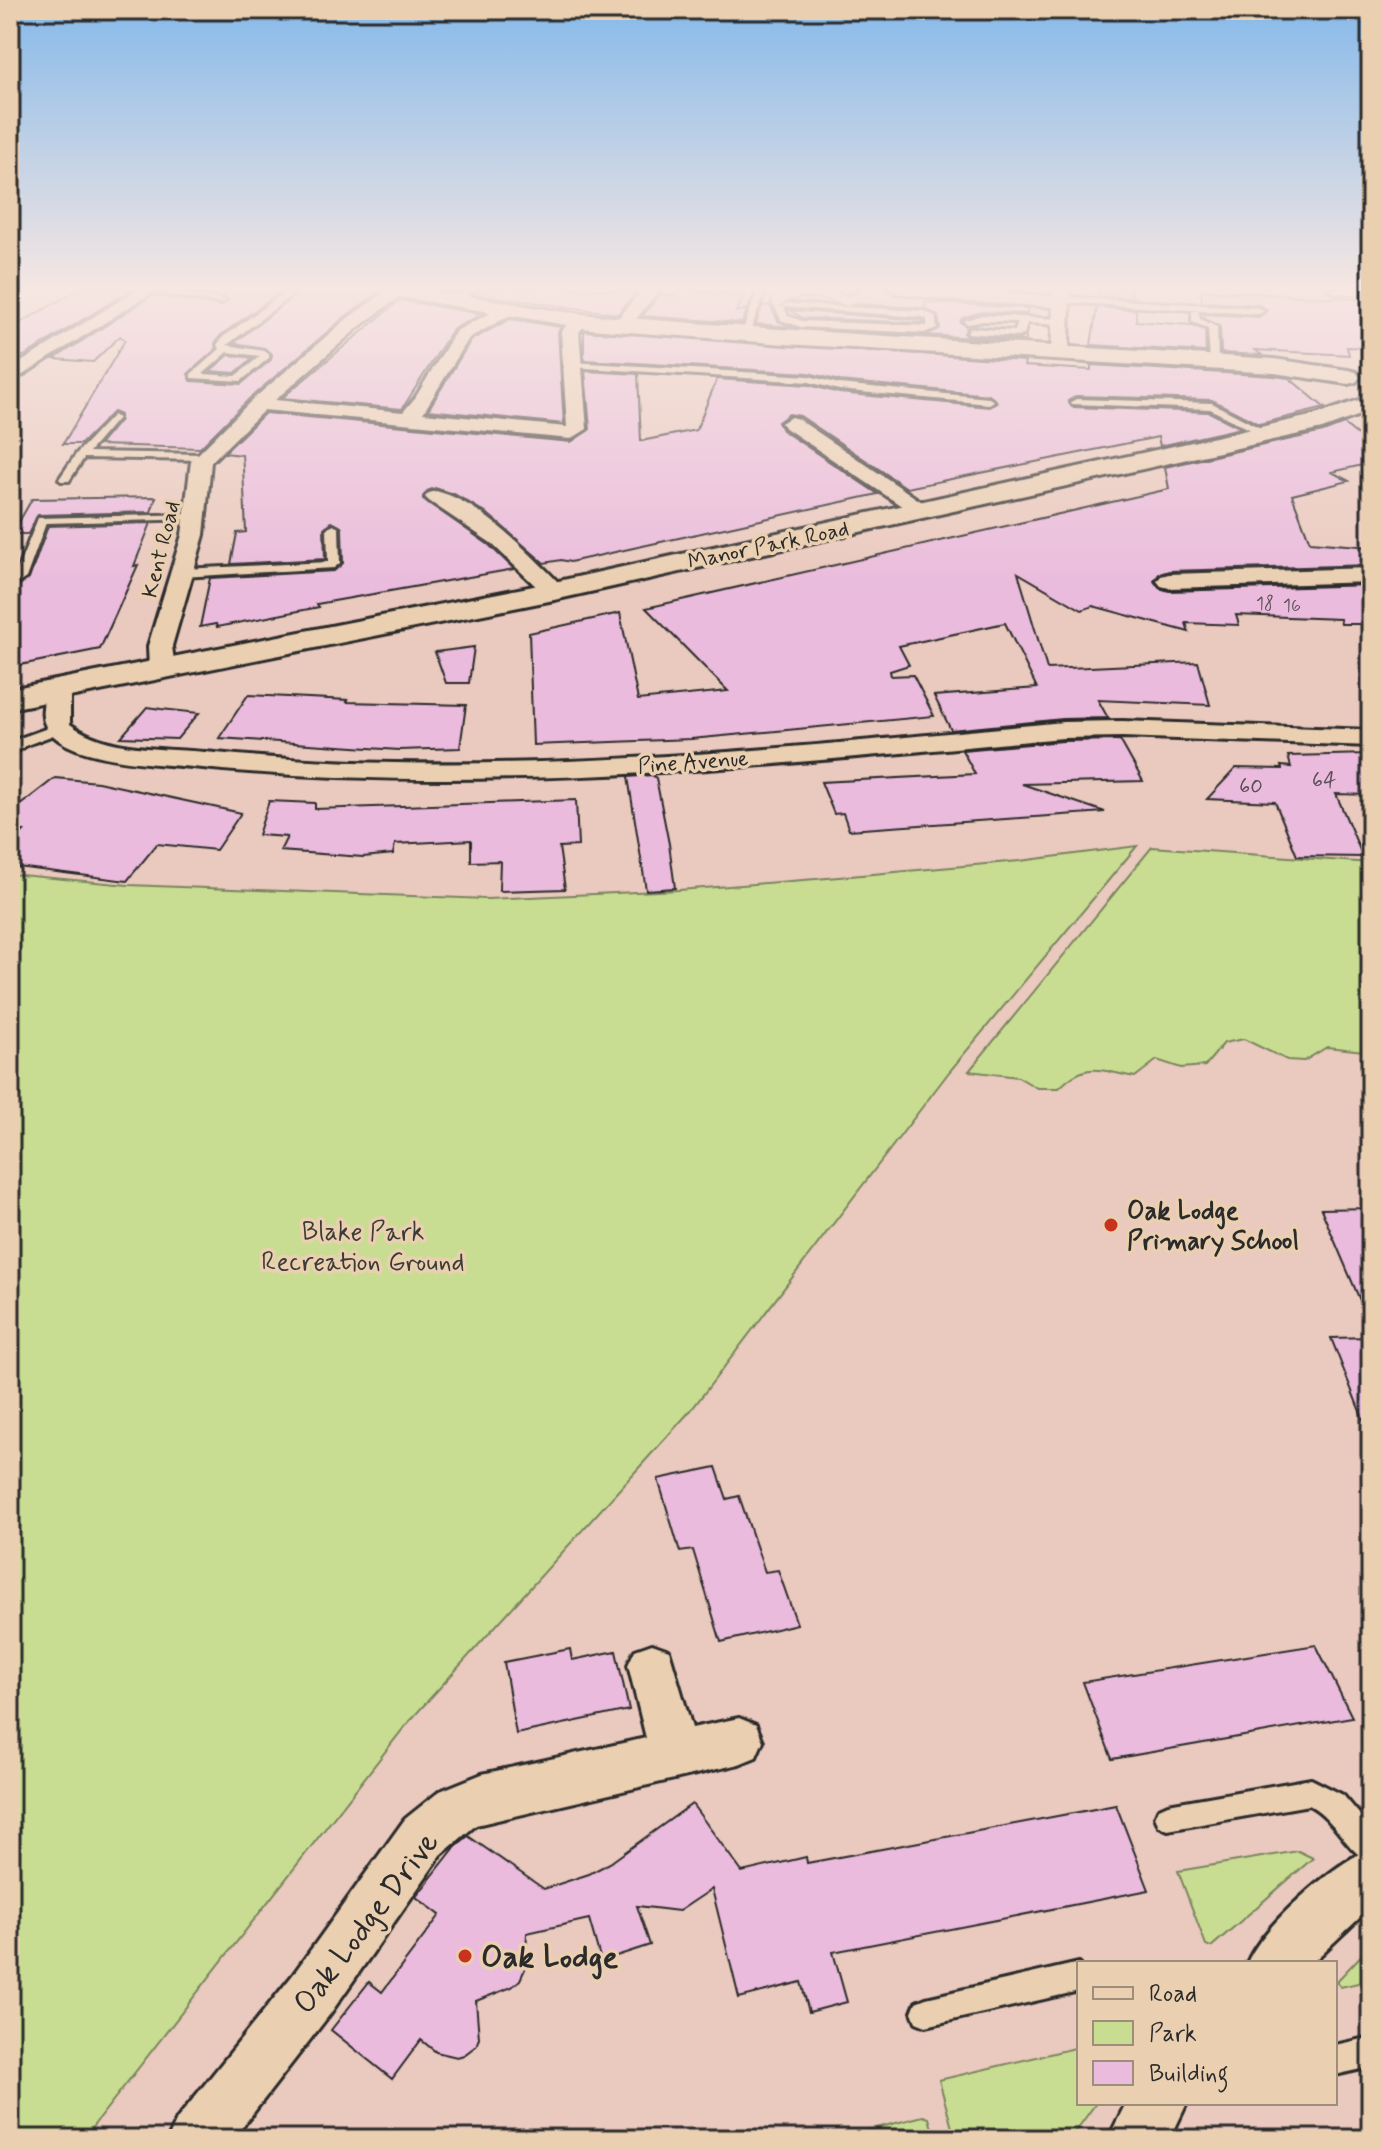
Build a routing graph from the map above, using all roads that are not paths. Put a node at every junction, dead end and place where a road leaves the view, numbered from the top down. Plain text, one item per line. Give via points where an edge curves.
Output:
1 (277, 388) edge
2 (431, 388) edge
3 (574, 388) edge
4 (892, 388) edge
5 (1351, 388) edge
6 (989, 401) dead end
7 (1076, 402) dead end
8 (1371, 402) edge
9 (259, 404) junction
10 (113, 418) dead end
11 (408, 418) junction
12 (791, 423) dead end
13 (1267, 434) junction
14 (81, 455) junction
15 (204, 457) junction
16 (65, 479) dead end
17 (436, 497) dead end
18 (923, 510) junction
19 (196, 517) junction
20 (333, 528) dead end
21 (183, 573) junction
22 (1371, 575) edge
23 (20, 578) dead end
24 (1169, 581) dead end
25 (554, 591) junction
26 (162, 670) junction
27 (57, 690) junction
28 (10, 699) edge
29 (59, 728) junction
30 (1371, 738) edge
31 (10, 752) edge
32 (652, 1665) dead end
33 (739, 1741) dead end
34 (674, 1755) junction
35 (1168, 1817) dead end
36 (1371, 1849) edge
37 (1371, 1874) edge
38 (1276, 1961) edge
39 (1077, 1977) edge
40 (926, 2012) dead end
41 (1371, 2052) edge
42 (1337, 2060) edge
43 (1158, 2105) edge
44 (197, 2139) edge
45 (1137, 2139) edge

1 - 9 street
2 - 11 street
3 - 11 street via 577,429 571,433
4 - 6 lane
5 - 8 main road
7 - 13 lane via 1212,406
8 - 13 main road, Manor Park Road via 1335,418
9 - 11 street
9 - 15 street
10 - 14 lane
12 - 18 street
13 - 18 main road, Manor Park Road
14 - 15 lane
14 - 16 lane
15 - 19 street, Kent Road
17 - 25 street via 491,530
18 - 25 main road, Manor Park Road
19 - 21 street, Kent Road
19 - 23 lane via 42,520
20 - 21 lane via 336,547 330,565
21 - 26 street, Kent Road via 160,646
22 - 24 street
25 - 26 main road, Manor Park Road
26 - 27 main road, Manor Park Road
27 - 28 main road, Manor Park Road
27 - 29 street
29 - 30 street, Pine Avenue via 94,745 185,759 402,773 658,763 1083,729
29 - 31 lane
32 - 34 street
33 - 34 street, Oak Lodge Drive
34 - 44 street, Oak Lodge Drive via 507,1791 458,1808 438,1822
35 - 36 lane via 1311,1792 1334,1804
37 - 38 street
39 - 40 lane
41 - 42 lane
43 - 45 street

